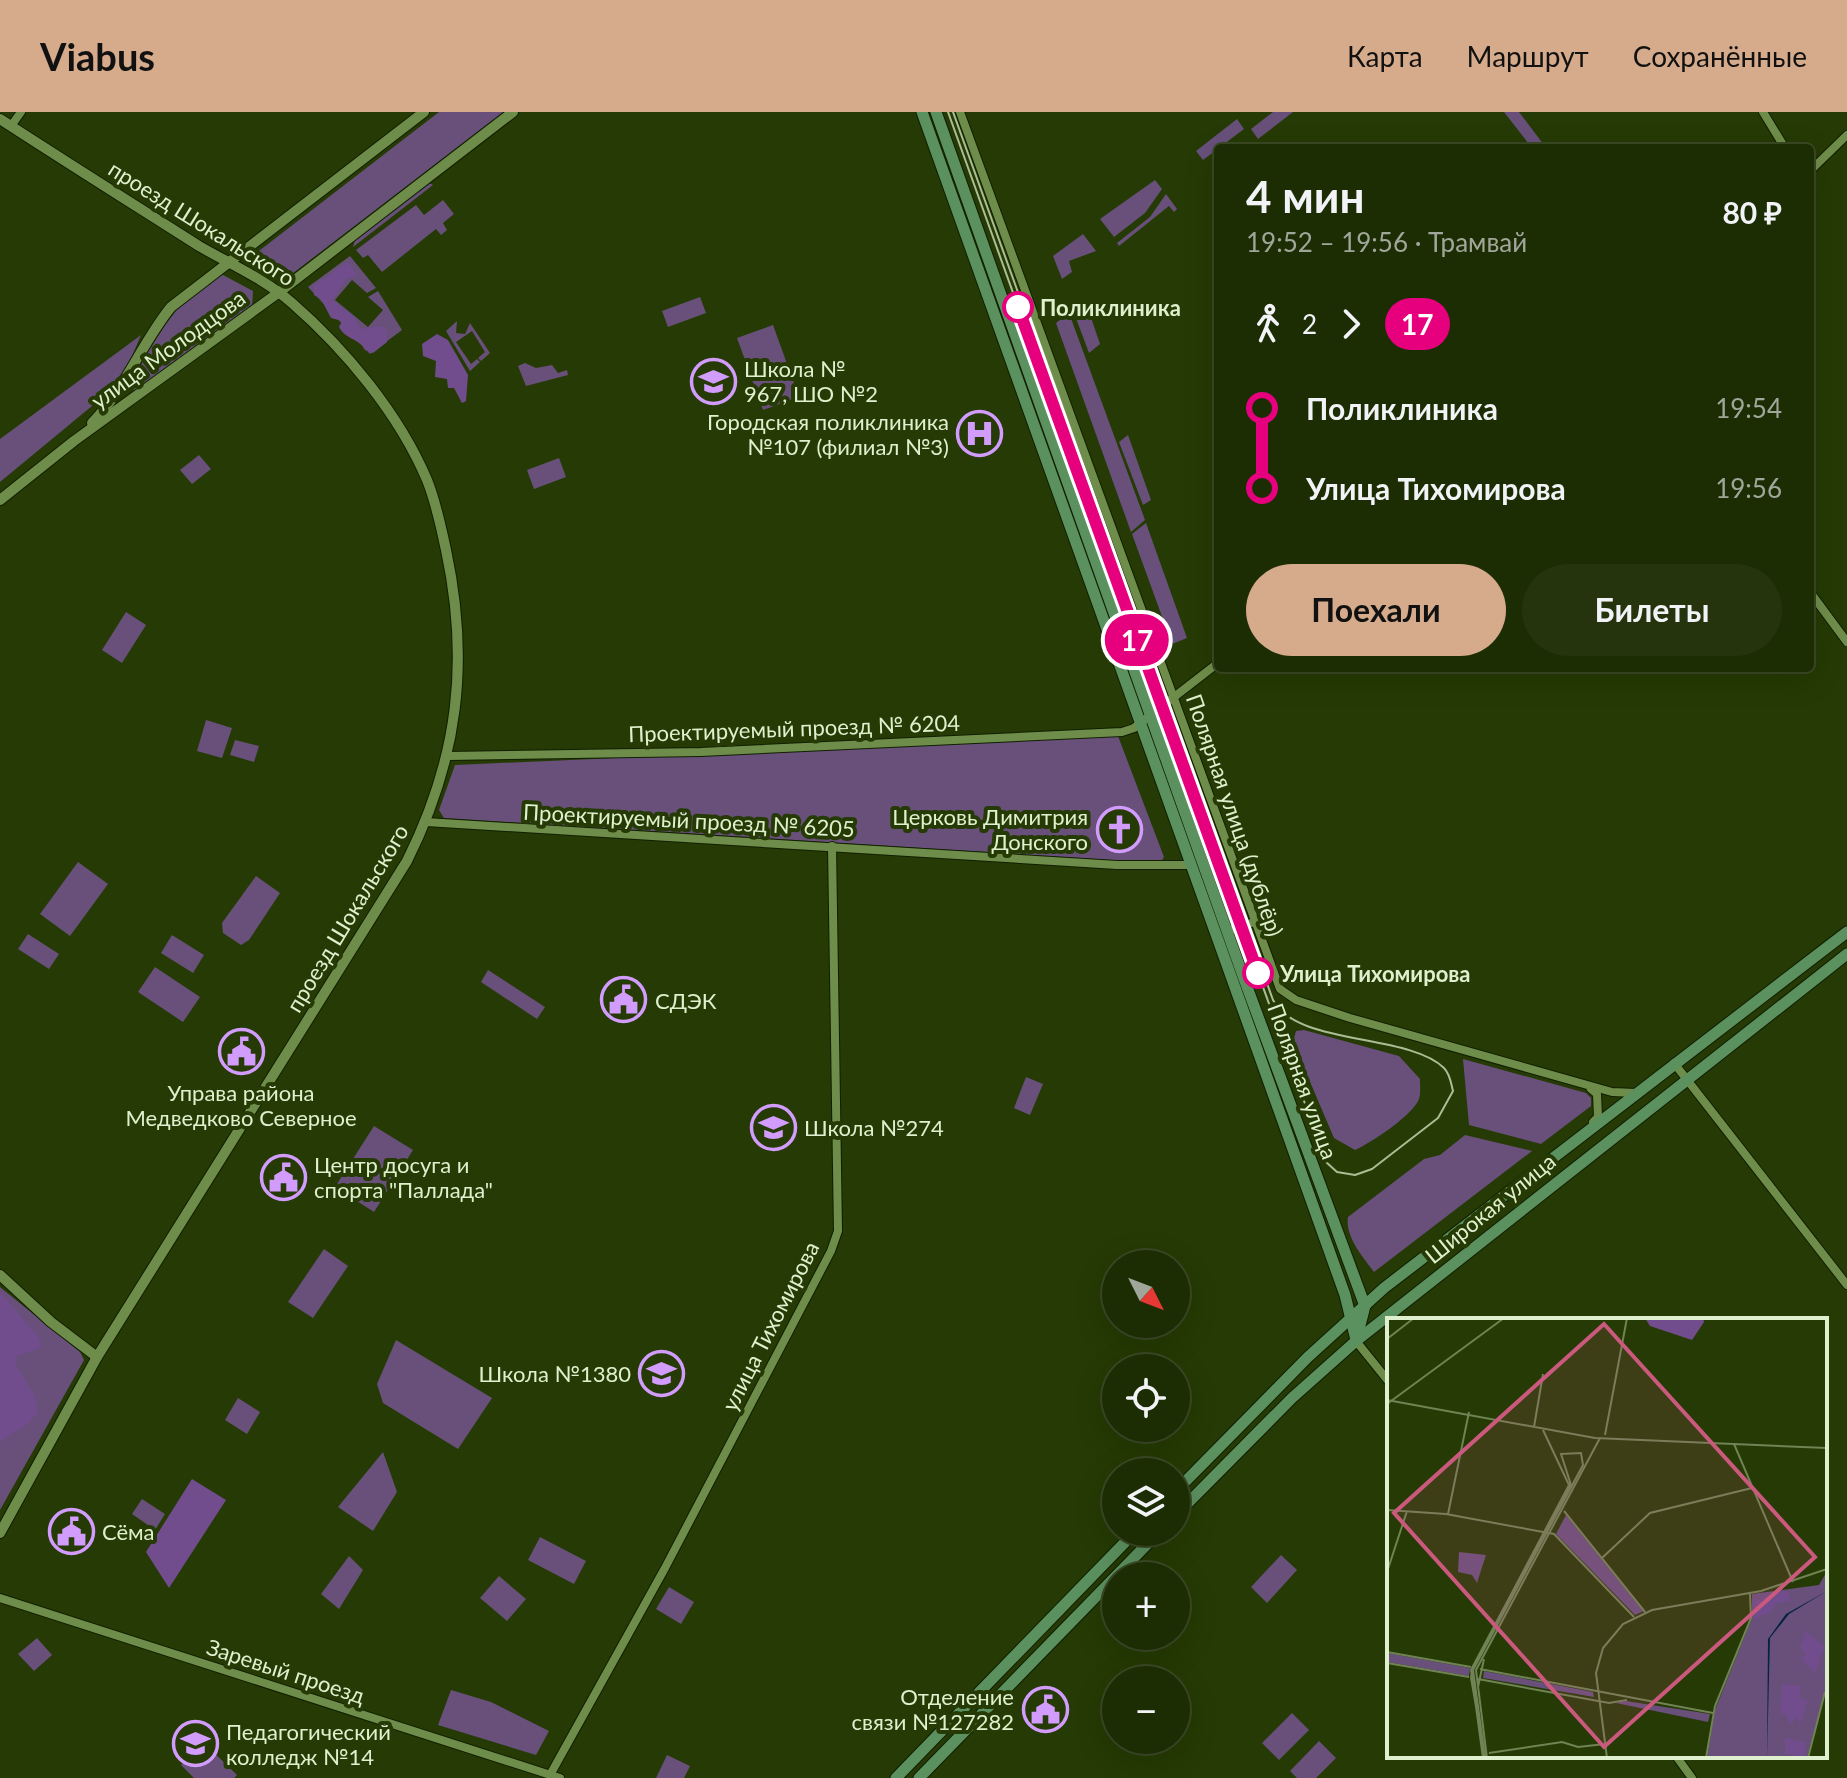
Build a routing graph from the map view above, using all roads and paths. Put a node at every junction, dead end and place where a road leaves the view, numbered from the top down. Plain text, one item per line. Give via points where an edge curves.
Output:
1 (21, 112) edge
2 (424, 112) edge
3 (513, 112) edge
4 (922, 112) edge
5 (936, 112) edge
6 (960, 112) edge
7 (1763, 112) edge
8 (0, 119) edge
9 (11, 126) junction
10 (1847, 135) edge
11 (1783, 144) edge
12 (1814, 167) edge
13 (230, 263) junction
14 (278, 293) junction
15 (128, 378) junction
16 (140, 394) junction
17 (74, 441) junction
18 (0, 500) edge
19 (1814, 597) edge
20 (1847, 642) edge
21 (1214, 666) edge
22 (1174, 697) junction
23 (1150, 715) junction
24 (1139, 724) junction
25 (448, 756) junction
26 (426, 822) junction
27 (832, 846) junction
28 (1189, 865) junction
29 (1254, 922) junction
30 (1228, 931) junction
31 (1847, 932) edge
32 (1847, 954) edge
33 (1674, 1063) junction
34 (1686, 1078) junction
35 (1588, 1086) junction
36 (1636, 1093) junction
37 (1580, 1135) junction
38 (0, 1275) edge
39 (1847, 1285) edge
40 (1365, 1306) junction
41 (1349, 1320) junction
42 (1356, 1341) junction
43 (97, 1357) junction
44 (1387, 1380) edge
45 (1190, 1477) edge
46 (1190, 1501) edge
47 (0, 1533) edge
48 (1121, 1546) edge
49 (1145, 1546) edge
50 (0, 1598) edge
51 (1017, 1653) junction
52 (1029, 1665) junction
53 (981, 1690) junction
54 (993, 1701) junction
55 (1677, 1758) edge
56 (550, 1775) junction
57 (560, 1778) edge
58 (896, 1778) edge
59 (919, 1778) edge
60 (1692, 1778) edge

1 - 9 street
2 - 13 street, улица Молодцова
3 - 14 street, улица Молодцова
4 - 24 main road, Полярная улица
5 - 23 main road, Полярная улица
6 - 22 street, Полярная улица (дублёр)
7 - 11 street
8 - 9 street, проезд Шокальского
9 - 13 street, проезд Шокальского
10 - 12 street
13 - 14 street, проезд Шокальского
13 - 15 street, улица Молодцова via 171,307
14 - 16 street, улица Молодцова
14 - 25 street, проезд Шокальского via 321,331 371,388 428,481 451,572 458,630
15 - 16 street via 128,390
15 - 17 street, улица Молодцова
16 - 17 street, улица Молодцова
17 - 18 street, улица Молодцова
19 - 20 street
21 - 22 street
22 - 23 street
22 - 29 street, Полярная улица (дублёр)
23 - 24 street
23 - 30 main road, Полярная улица
24 - 25 street, Проектируемый проезд № 6204 via 1122,732 1045,738
24 - 28 main road, Полярная улица
25 - 26 street, проезд Шокальского
26 - 27 street, Проектируемый проезд № 6205
26 - 43 street, проезд Шокальского via 352,953
27 - 28 street, Проектируемый проезд № 6205
27 - 56 street, улица Тихомирова via 838,1231 700,1503
28 - 41 main road, Полярная улица via 1345,1295
29 - 30 street
29 - 35 street, Полярная улица (дублёр) via 1280,989 1296,1000
30 - 40 main road, Полярная улица
31 - 33 main road, Широкая улица
32 - 34 main road, Широкая улица
33 - 34 street
33 - 36 main road, Широкая улица
34 - 39 street
34 - 42 main road, Широкая улица
35 - 36 street
35 - 37 street via 1597,1094 1598,1117
36 - 37 main road, Широкая улица
37 - 40 main road, Широкая улица
38 - 43 street
40 - 41 main road, Широкая улица
40 - 42 main road
41 - 42 main road, Полярная улица
41 - 45 main road, Широкая улица
42 - 44 street, Полярная улица
42 - 46 main road, Широкая улица
43 - 47 street, проезд Шокальского
48 - 51 main road
49 - 52 main road
50 - 56 street, Заревый проезд
51 - 52 street via 1017,1665
51 - 53 main road
52 - 54 main road
53 - 54 street via 992,1689
53 - 58 main road
54 - 59 main road
55 - 60 street
56 - 57 street, Заревый проезд

